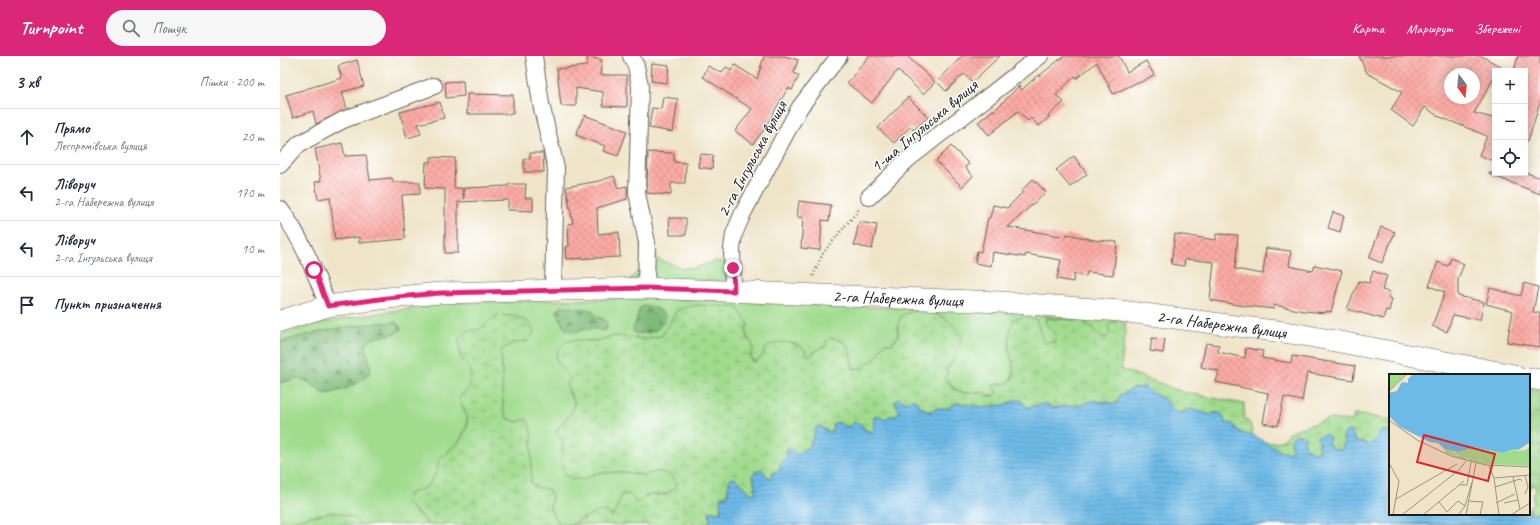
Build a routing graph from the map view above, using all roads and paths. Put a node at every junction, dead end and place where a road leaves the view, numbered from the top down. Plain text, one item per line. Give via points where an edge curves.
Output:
1 (534, 56) edge
2 (632, 56) edge
3 (839, 56) edge
4 (1040, 56) edge
5 (434, 86) dead end
6 (280, 165) edge
7 (869, 197) joint
8 (280, 209) edge
9 (646, 288) junction
10 (553, 290) junction
11 (734, 291) junction
12 (805, 295) junction
13 (328, 306) junction
14 (280, 321) edge
15 (1509, 374) edge
16 (1530, 378) edge
17 (1540, 380) edge

1 - 10 street via 541,104 556,168
2 - 9 street via 640,86 637,193 647,242
3 - 11 street, 2-га Інгульська вулиця via 800,107 743,213 734,234 732,249
4 - 7 street, 1-ша Інгульська вулиця via 908,160
5 - 6 street via 343,120 299,144
7 - 12 path, 1-ша Інгульська вулиця via 824,253
8 - 13 street via 294,229
9 - 10 main road, 2-га Набережна вулиця
9 - 11 main road, 2-га Набережна вулиця
10 - 13 main road, 2-га Набережна вулиця via 440,293
11 - 12 main road, 2-га Набережна вулиця
12 - 15 main road, 2-га Набережна вулиця via 1000,302 1121,312 1298,334
13 - 14 main road, 2-га Набережна вулиця
16 - 17 main road

